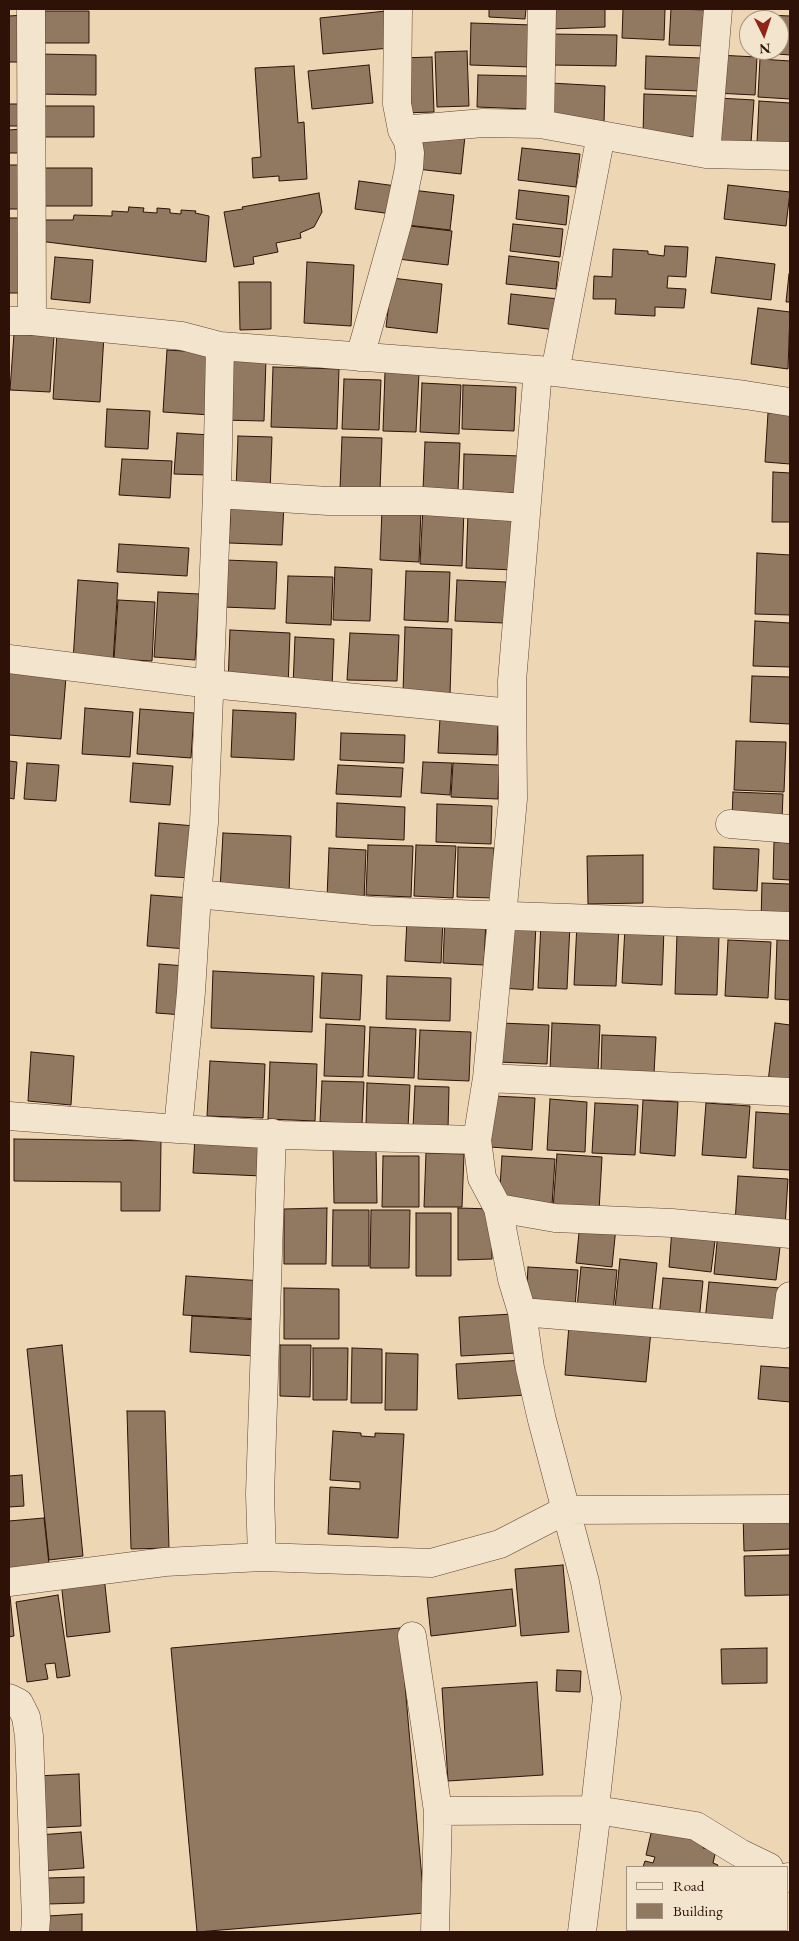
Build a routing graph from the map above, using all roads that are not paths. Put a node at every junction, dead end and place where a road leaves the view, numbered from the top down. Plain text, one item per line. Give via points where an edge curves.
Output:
1 (31, 9) edge
2 (398, 9) edge
3 (542, 9) edge
4 (718, 9) edge
5 (540, 124) junction
6 (402, 130) junction
7 (601, 135) junction
8 (706, 154) junction
9 (790, 156) edge
10 (20, 321) edge
11 (220, 346) junction
12 (360, 357) junction
13 (546, 371) junction
14 (790, 402) edge
15 (217, 494) junction
16 (526, 508) junction
17 (9, 659) edge
18 (211, 684) junction
19 (512, 713) junction
20 (730, 824) dead end
21 (790, 829) edge
22 (196, 894) junction
23 (501, 915) junction
24 (790, 926) edge
25 (487, 1078) junction
26 (790, 1092) edge
27 (9, 1116) edge
28 (178, 1129) junction
29 (272, 1133) junction
30 (477, 1140) junction
31 (498, 1208) junction
32 (790, 1234) edge
33 (790, 1296) edge
34 (522, 1312) junction
35 (788, 1334) edge
36 (790, 1509) edge
37 (566, 1510) junction
38 (262, 1557) junction
39 (9, 1582) edge
40 (412, 1636) dead end
41 (9, 1698) edge
42 (597, 1810) junction
43 (438, 1811) junction
44 (740, 1860) edge
45 (764, 1866) edge
46 (35, 1932) edge
47 (435, 1932) edge
48 (582, 1932) edge

1 - 10 street
2 - 6 street via 397,104
3 - 5 street
4 - 8 street
5 - 6 street via 483,123
5 - 7 street
6 - 12 street via 410,154 406,180
7 - 8 street
7 - 13 street
8 - 9 street
10 - 11 street via 182,336
11 - 12 street
11 - 15 street
12 - 13 street
13 - 14 street
13 - 16 street
15 - 16 street
15 - 18 street
16 - 19 street
17 - 18 street
18 - 19 street
18 - 22 street via 204,822
19 - 23 street via 512,799
20 - 21 street
22 - 23 street via 373,911
22 - 28 street
23 - 24 street
23 - 25 street
25 - 26 street
25 - 30 street
27 - 28 street
28 - 29 street
29 - 30 street
29 - 38 street via 260,1494
30 - 31 street via 482,1178
31 - 32 street via 555,1218 672,1223
31 - 34 street
33 - 35 street
34 - 35 street
34 - 37 street via 530,1368
36 - 37 street
37 - 38 street via 500,1544 431,1563
37 - 42 street via 585,1582 607,1698
38 - 39 street via 166,1562
40 - 43 street
41 - 46 street via 19,1704 26,1717 29,1736
42 - 43 street
42 - 44 street via 696,1826
42 - 48 street
43 - 47 street
44 - 45 street

